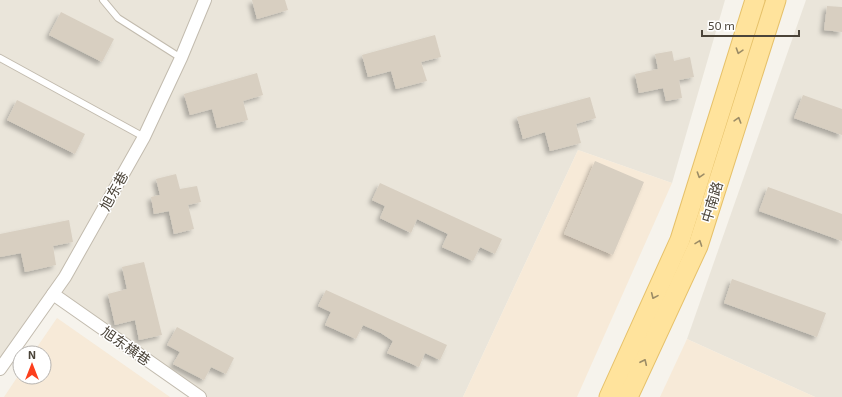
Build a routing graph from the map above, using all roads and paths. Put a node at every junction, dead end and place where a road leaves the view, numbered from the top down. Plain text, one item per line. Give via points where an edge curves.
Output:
1 (103, 0) edge
2 (205, 0) edge
3 (755, 0) edge
4 (776, 0) edge
5 (0, 58) edge
6 (181, 58) junction
7 (144, 137) junction
8 (53, 294) junction
9 (0, 369) edge
10 (200, 397) edge
11 (609, 397) edge
12 (628, 397) edge

1 - 6 lane via 118,18
2 - 6 street, 旭东巷
3 -> 11 main road, 中南路 via 680,240
12 -> 4 main road, 中南路 via 698,246
5 - 7 lane
6 - 7 street, 旭东巷
7 - 8 street, 旭东巷
8 - 9 street, 旭东巷
8 - 10 street, 旭东横巷

